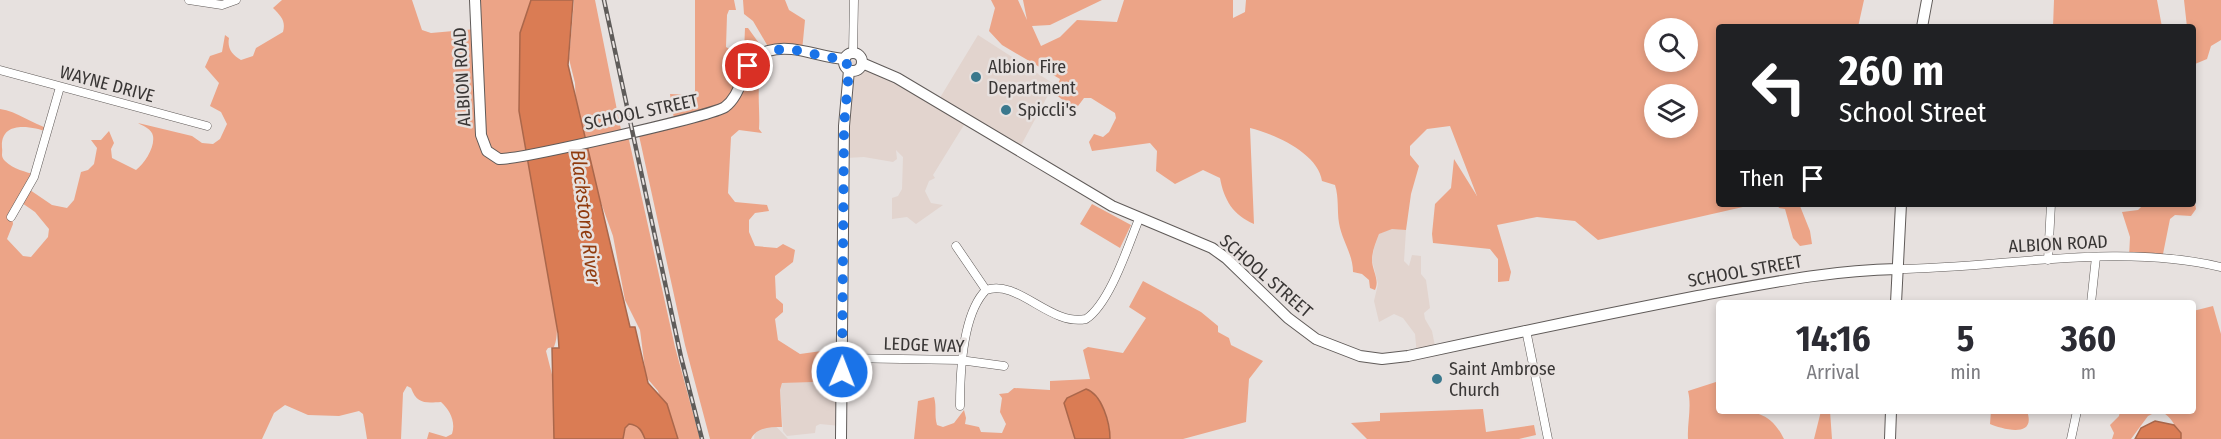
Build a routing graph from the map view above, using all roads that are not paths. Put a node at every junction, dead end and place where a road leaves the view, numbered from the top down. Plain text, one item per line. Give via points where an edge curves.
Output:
1 (189, 0) edge
2 (236, 0) edge
3 (475, 0) edge
4 (854, 0) edge
5 (1927, 0) edge
6 (1923, 24) edge
7 (849, 60) junction
8 (0, 70) edge
9 (60, 87) junction
10 (207, 126) dead end
11 (556, 148) joint
12 (1901, 207) edge
13 (2050, 207) edge
14 (11, 217) dead end
15 (1139, 219) junction
16 (956, 246) dead end
17 (2096, 257) junction
18 (2048, 260) junction
19 (2221, 267) edge
20 (1897, 269) junction
21 (986, 290) junction
22 (1896, 300) edge
23 (2091, 300) edge
24 (1526, 330) junction
25 (843, 358) junction
26 (960, 360) junction
27 (1004, 366) dead end
28 (960, 406) dead end
29 (1891, 414) edge
30 (2076, 414) edge
31 (841, 439) edge
32 (1548, 439) edge
33 (1890, 439) edge
34 (2071, 439) edge

1 - 2 street via 222,5
3 - 11 street, ALBION ROAD via 483,143 487,151 499,159
4 - 7 street
5 - 6 street
7 - 11 street, SCHOOL STREET via 790,49 762,53 748,66 725,106 705,115
7 - 15 street, SCHOOL STREET via 860,68 862,63 897,78 1100,200
7 - 25 street via 844,126
8 - 9 street, WAYNE DRIVE
9 - 10 street, WAYNE DRIVE
9 - 14 street via 34,177
12 - 20 street
13 - 18 street
15 - 21 street via 1102,301 1086,319 1061,316 1001,288
15 - 24 street, SCHOOL STREET via 1212,248 1306,332 1357,355 1382,359 1408,356
16 - 21 street
17 - 18 street, ALBION ROAD
17 - 19 street, ALBION ROAD via 2172,260
17 - 23 street
18 - 20 street, ALBION ROAD
20 - 22 street
20 - 24 street, SCHOOL STREET via 1787,279
21 - 26 street via 971,320
24 - 32 street
25 - 26 street, LEDGE WAY
25 - 31 street
26 - 27 street, LEDGE WAY
26 - 28 street
29 - 33 street
30 - 34 street

